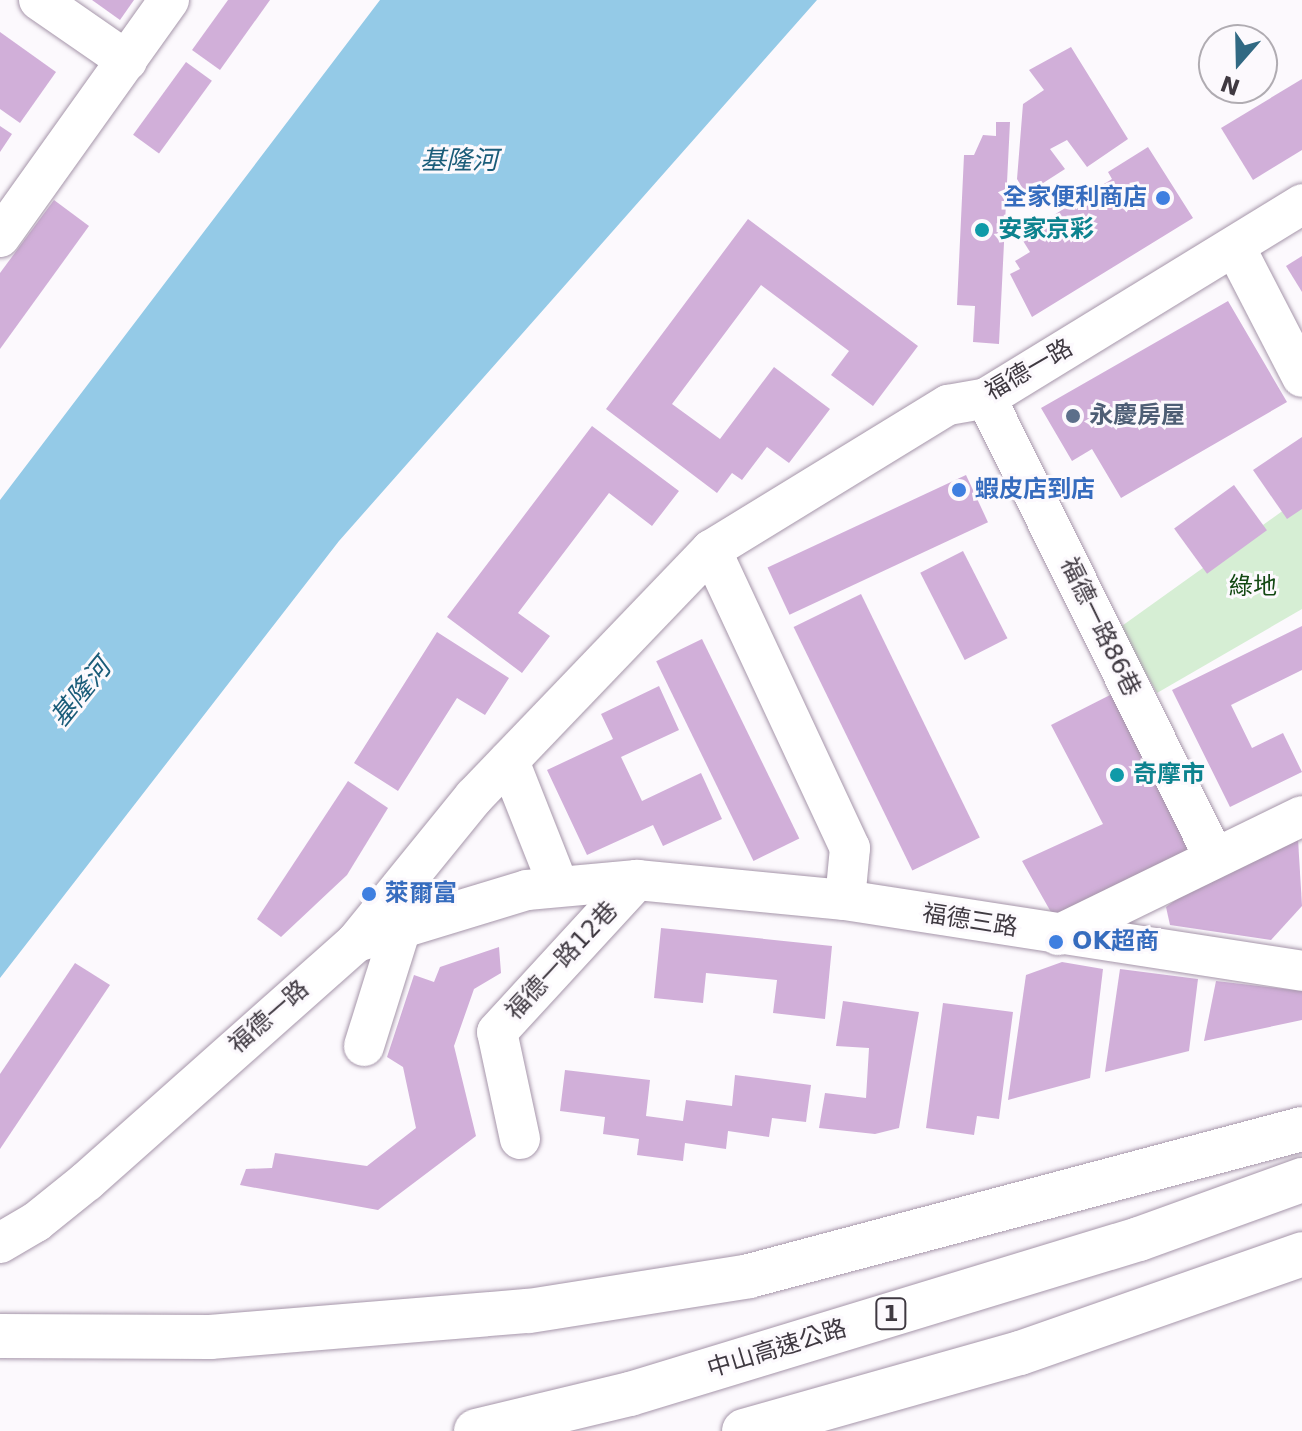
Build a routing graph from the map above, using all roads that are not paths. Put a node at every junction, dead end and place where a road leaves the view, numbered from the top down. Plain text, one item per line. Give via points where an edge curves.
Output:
1 (39, 0) edge
2 (169, 0) edge
3 (127, 61) junction
4 (1302, 204) edge
5 (0, 237) edge
6 (1235, 247) junction
7 (1302, 377) edge
8 (986, 398) junction
9 (711, 550) junction
10 (509, 761) junction
11 (1302, 816) edge
12 (1214, 857) junction
13 (637, 880) junction
14 (558, 885) junction
15 (845, 900) junction
16 (400, 931) junction
17 (1058, 935) junction
18 (356, 942) junction
19 (1302, 971) edge
20 (364, 1046) dead end
21 (1302, 1129) edge
22 (520, 1139) dead end
23 (1302, 1180) edge
24 (0, 1243) edge
25 (1302, 1254) edge
26 (0, 1336) edge
27 (476, 1431) edge
28 (744, 1431) edge

1 - 3 street
2 - 3 street
3 - 5 street
4 - 6 street, 福德一路
6 - 7 street
6 - 8 street, 福德一路
8 - 9 street, 福德一路 via 948,405
8 - 12 street, 福德一路86巷
9 - 10 street, 福德一路
9 - 15 street via 850,848
10 - 14 street
10 - 18 street, 福德一路
11 - 12 street
12 - 17 street
13 - 14 street, 福德三路
13 - 15 street, 福德三路
13 - 22 street, 福德一路12巷 via 497,1032
14 - 16 street, 福德三路
15 - 17 street, 福德三路
16 - 18 street, 福德三路
16 - 20 street
17 - 19 street, 福德三路
18 - 24 street, 福德一路 via 87,1181
21 - 26 highway via 749,1276 529,1311 210,1337
23 - 27 highway, 中山高速公路 / 1 via 1094,1253 630,1394
25 - 28 highway via 1020,1353

